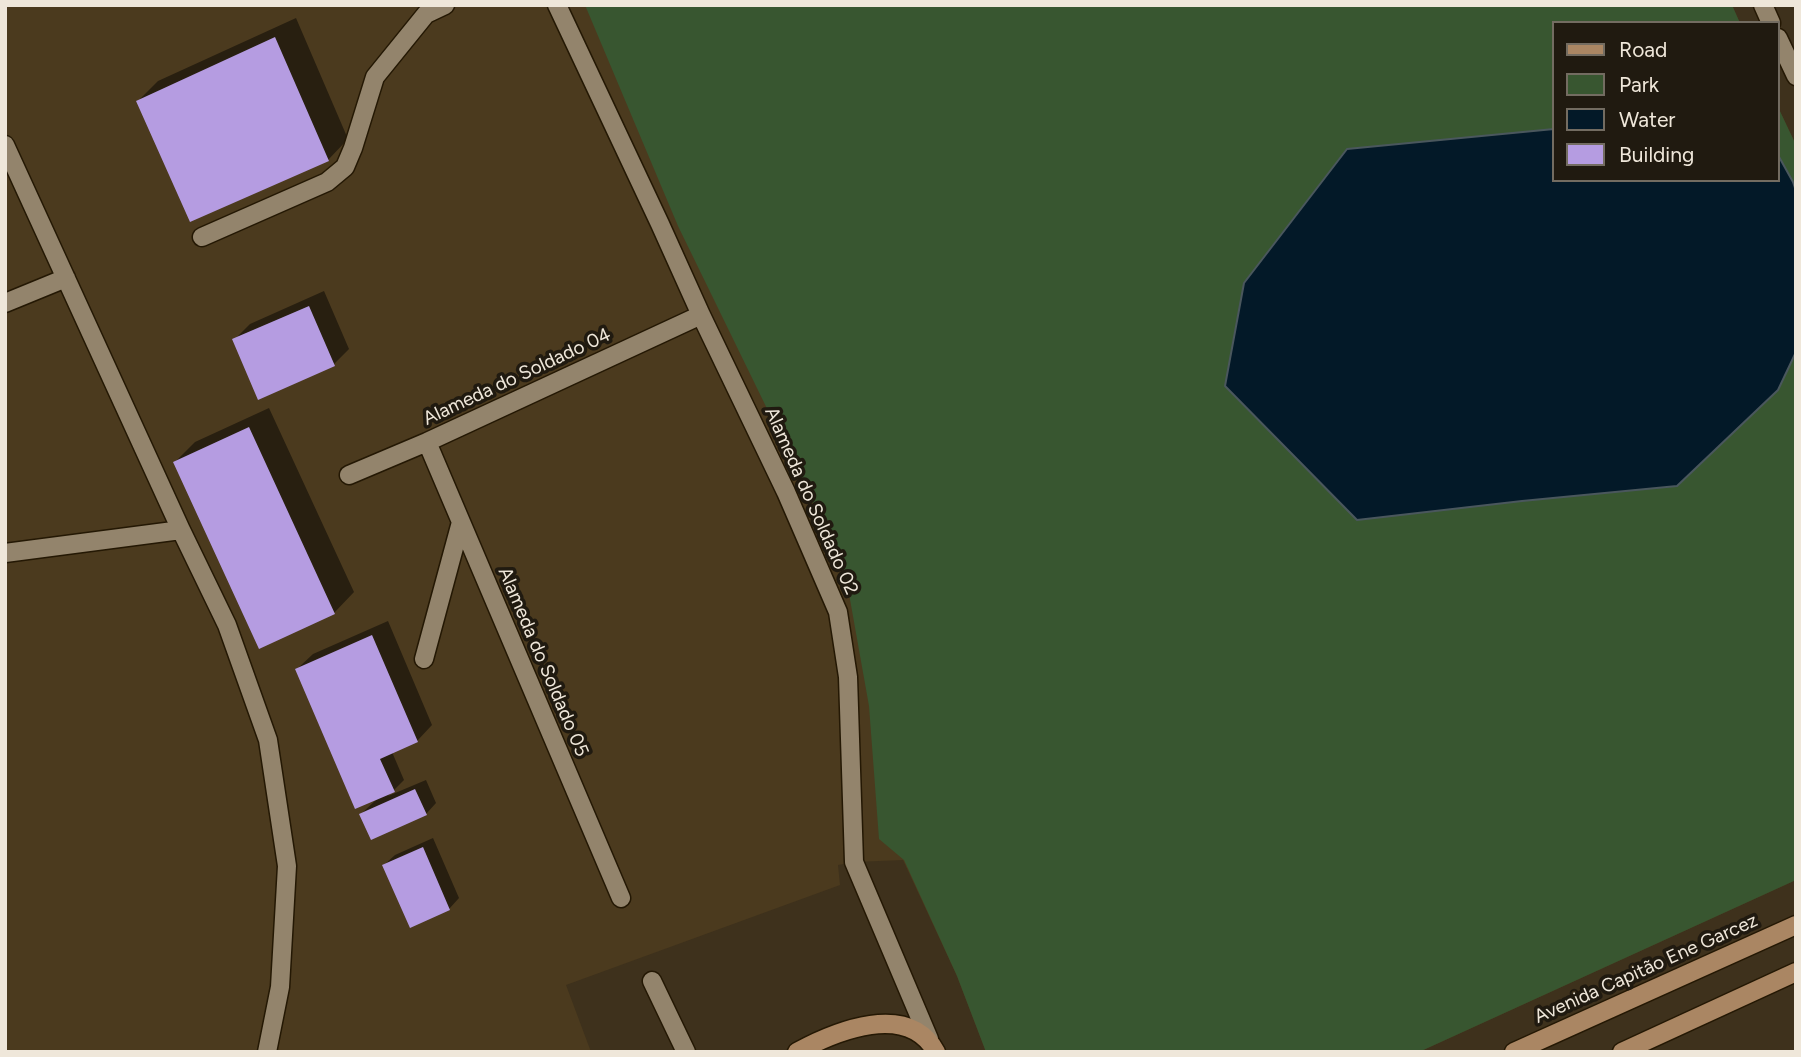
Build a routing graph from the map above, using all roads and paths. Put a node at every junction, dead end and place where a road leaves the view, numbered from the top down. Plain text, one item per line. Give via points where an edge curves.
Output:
1 (445, 5) edge
2 (557, 5) edge
3 (1763, 5) edge
4 (1770, 21) edge
5 (1780, 42) edge
6 (1796, 76) edge
7 (5, 145) edge
8 (202, 237) dead end
9 (66, 278) junction
10 (5, 303) edge
11 (701, 315) junction
12 (427, 442) junction
13 (349, 475) dead end
14 (461, 522) junction
15 (181, 530) junction
16 (5, 553) edge
17 (424, 659) dead end
18 (621, 898) dead end
19 (1796, 925) edge
20 (1796, 972) edge
21 (652, 981) dead end
22 (933, 1046) edge
23 (267, 1052) edge
24 (686, 1052) edge
25 (797, 1052) edge
26 (1514, 1052) edge
27 (1622, 1052) edge

1 - 8 lane via 426,14 375,78 345,166 327,182
2 - 11 lane, Alameda do Soldado 02
3 - 4 lane
5 - 6 lane
7 - 9 lane
9 - 10 lane
9 - 15 lane
11 - 12 lane, Alameda do Soldado 04
11 - 22 lane, Alameda do Soldado 02 via 838,612 848,677 855,862
12 - 13 lane, Alameda do Soldado 04
12 - 14 lane, Alameda do Soldado 05
14 - 17 lane
14 - 18 lane, Alameda do Soldado 05
15 - 16 lane
15 - 23 lane via 227,625 268,740 287,866 280,987
19 - 26 street, Avenida Capitão Ene Garcez
20 - 27 street
21 - 24 lane
22 - 25 street via 902,1025 880,1023 839,1033

